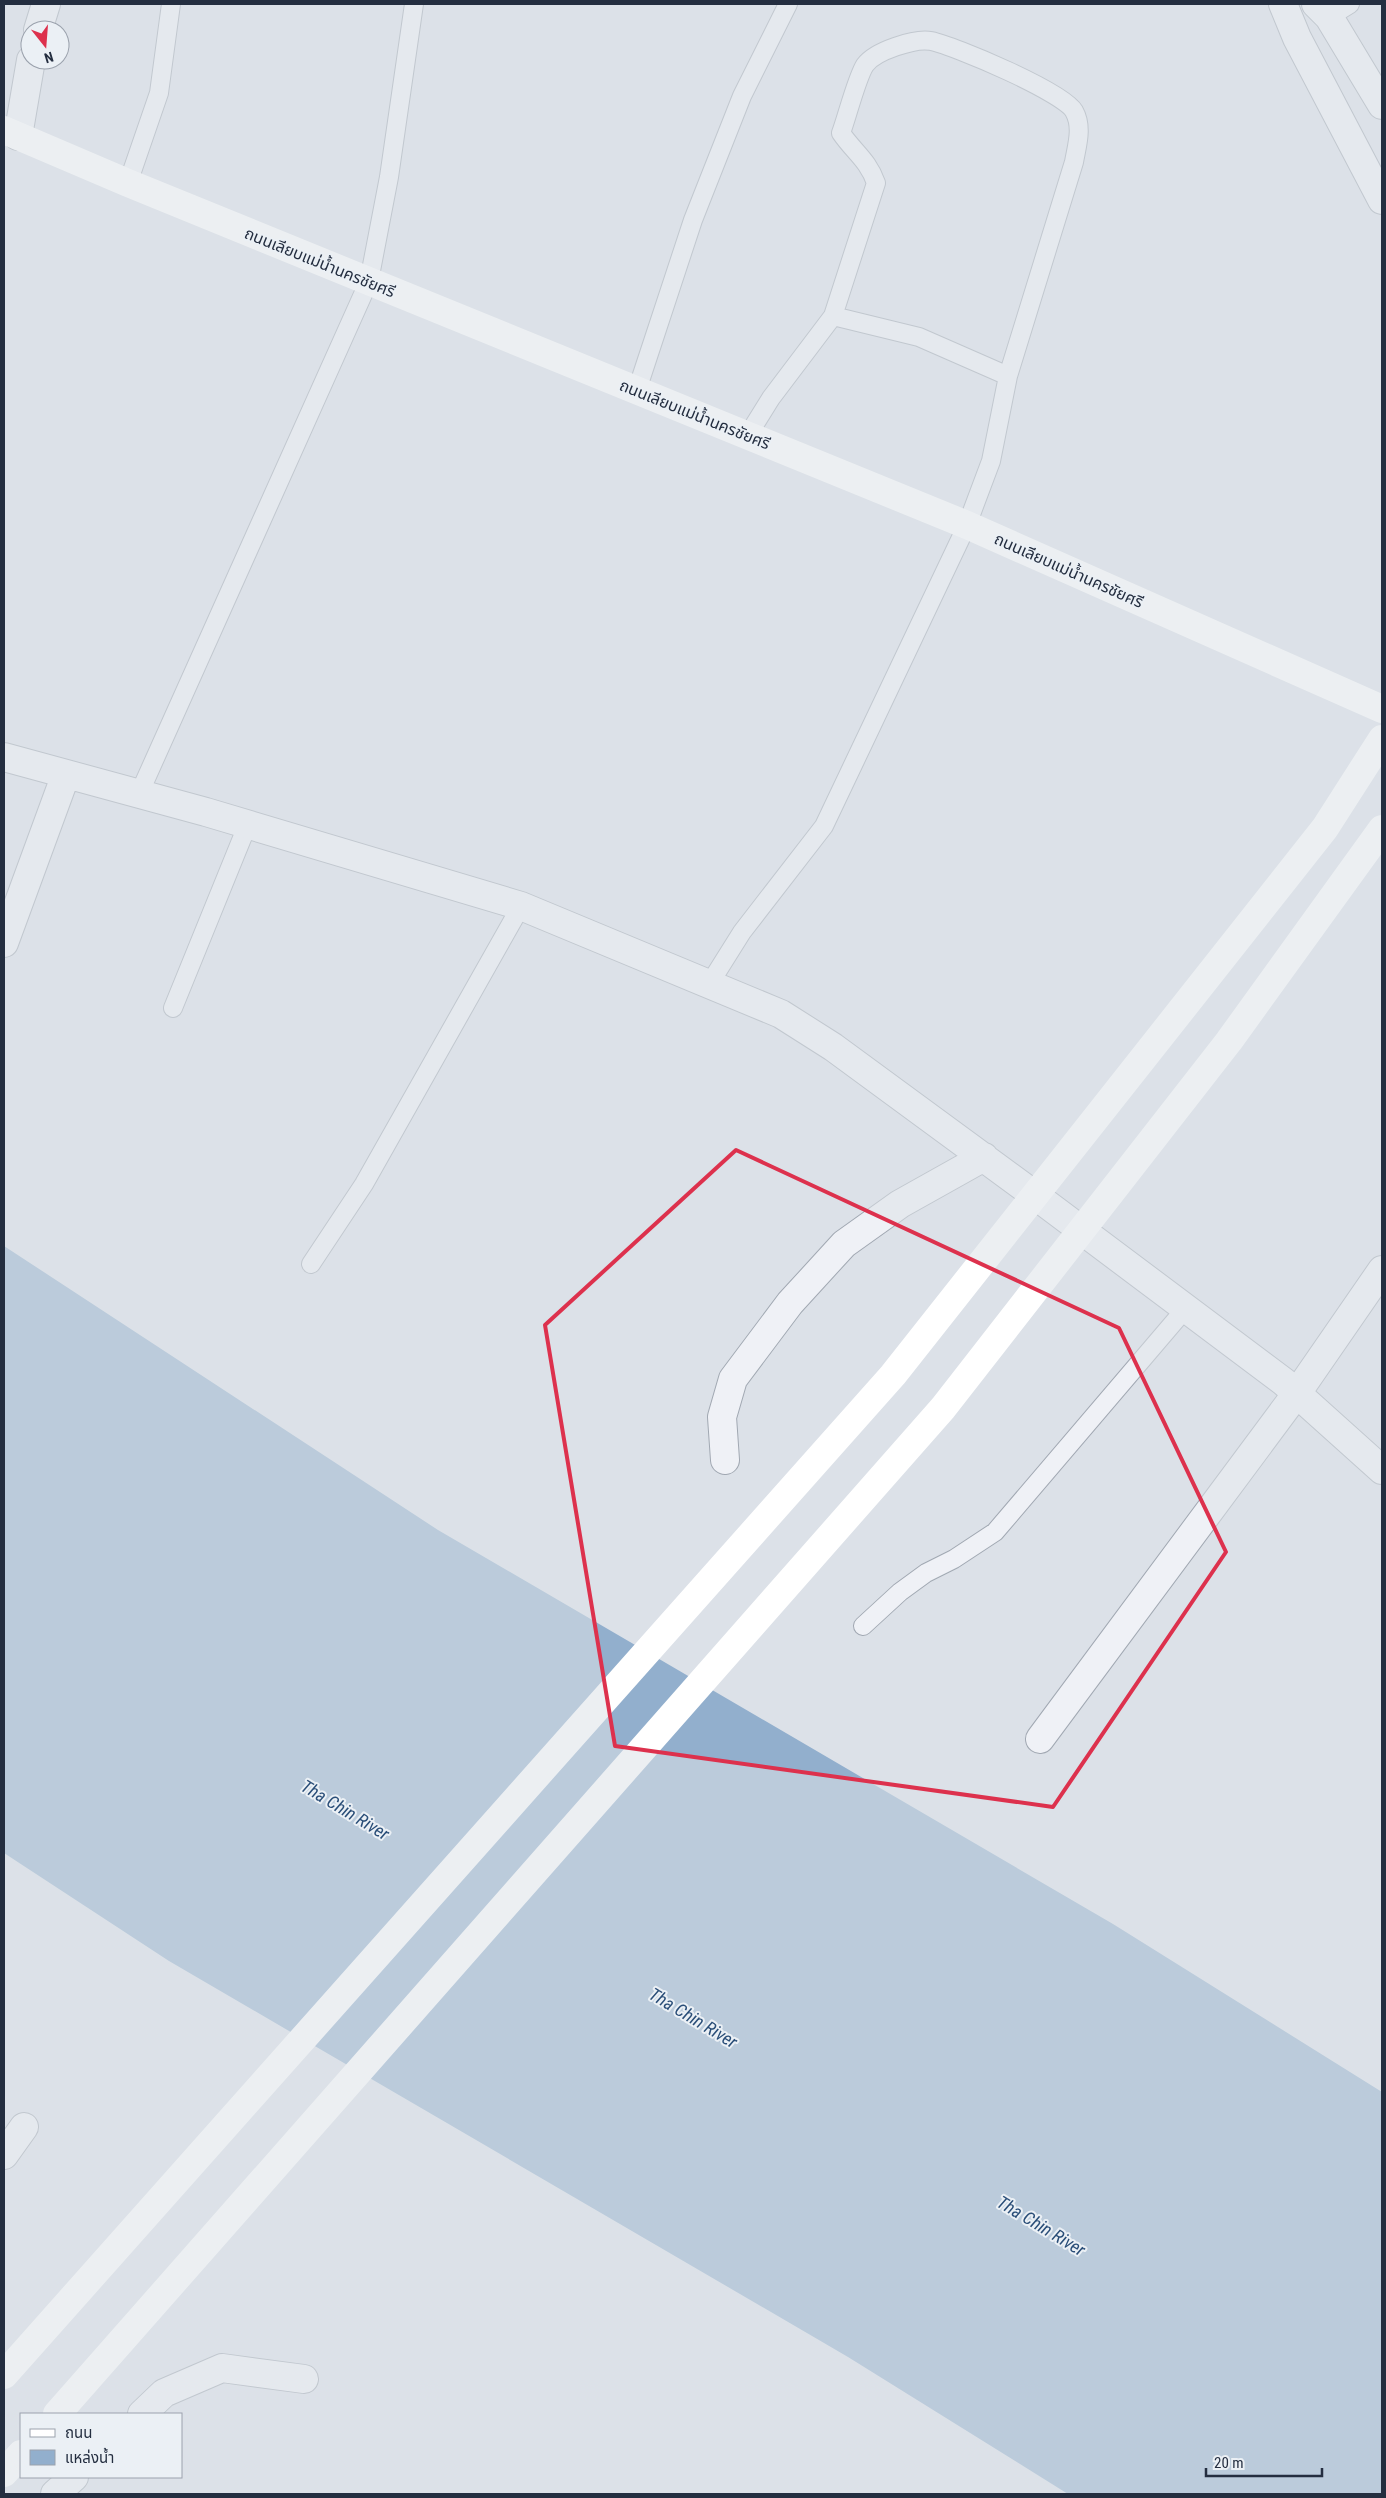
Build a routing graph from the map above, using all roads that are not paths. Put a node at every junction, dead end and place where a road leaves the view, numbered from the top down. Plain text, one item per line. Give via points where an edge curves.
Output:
1 (46, 4) edge
2 (172, 4) edge
3 (414, 4) edge
4 (788, 4) edge
5 (1283, 4) edge
6 (1332, 8) edge
7 (41, 20) edge
8 (28, 70) edge
9 (1382, 105) edge
10 (11, 133) edge
11 (128, 183) junction
12 (1382, 200) edge
13 (369, 281) junction
14 (833, 316) junction
15 (1008, 376) junction
16 (637, 390) junction
17 (748, 436) junction
18 (967, 525) junction
19 (1382, 709) edge
20 (1382, 739) edge
21 (4, 757) edge
22 (66, 774) junction
23 (139, 794) junction
24 (247, 826) junction
25 (1382, 829) edge
26 (521, 906) junction
27 (4, 943) edge
28 (710, 983) junction
29 (173, 1008) dead end
30 (984, 1157) junction
31 (1036, 1196) junction
32 (1083, 1232) junction
33 (311, 1264) dead end
34 (1382, 1270) edge
35 (1186, 1308) junction
36 (1297, 1393) junction
37 (725, 1460) dead end
38 (1382, 1470) edge
39 (863, 1626) dead end
40 (1040, 1739) dead end
41 (24, 2127) dead end
42 (4, 2155) edge
43 (6, 2373) edge
44 (304, 2379) dead end
45 (57, 2413) edge
46 (143, 2413) edge
47 (20, 2455) edge
48 (4, 2473) edge
49 (73, 2478) edge
50 (55, 2494) edge

1 - 7 street
2 - 11 lane via 159,93
3 - 13 lane via 389,177
4 - 16 lane via 742,96 693,220
5 - 12 street via 1297,38
6 - 9 street
8 - 10 street
10 - 11 main road, ถนนเลียบแม่น้ำนครชัยศรี
11 - 13 main road, ถนนเลียบแม่น้ำนครชัยศรี
13 - 16 main road, ถนนเลียบแม่น้ำนครชัยศรี
13 - 23 lane
14 - 15 lane via 920,337
14 - 15 lane via 876,183 870,167 841,133 866,64 893,46 930,41 960,51 1053,94 1074,110 1080,131 1074,162
14 - 17 lane via 771,398
15 - 18 lane via 991,461
16 - 17 main road, ถนนเลียบแม่น้ำนครชัยศรี
17 - 18 main road, ถนนเลียบแม่น้ำนครชัยศรี
18 - 19 main road, ถนนเลียบแม่น้ำนครชัยศรี
18 - 28 lane via 824,826 742,932
20 - 31 main road via 1325,828
21 - 22 street
22 - 23 street
22 - 27 street
23 - 24 street
24 - 26 street
24 - 29 lane
25 - 32 main road via 1229,1041
26 - 28 street
26 - 33 lane via 364,1184
28 - 30 street via 781,1014 833,1047
30 - 31 street
30 - 37 street via 900,1204 844,1244 790,1303 733,1379 722,1417
31 - 32 street
31 - 43 main road via 893,1375
32 - 35 street
32 - 45 main road via 944,1408
34 - 36 street
35 - 36 street
35 - 39 lane via 995,1532 926,1573
36 - 38 street
36 - 40 street
41 - 42 street
44 - 46 street via 222,2368 164,2393
47 - 48 main road
49 - 50 street

